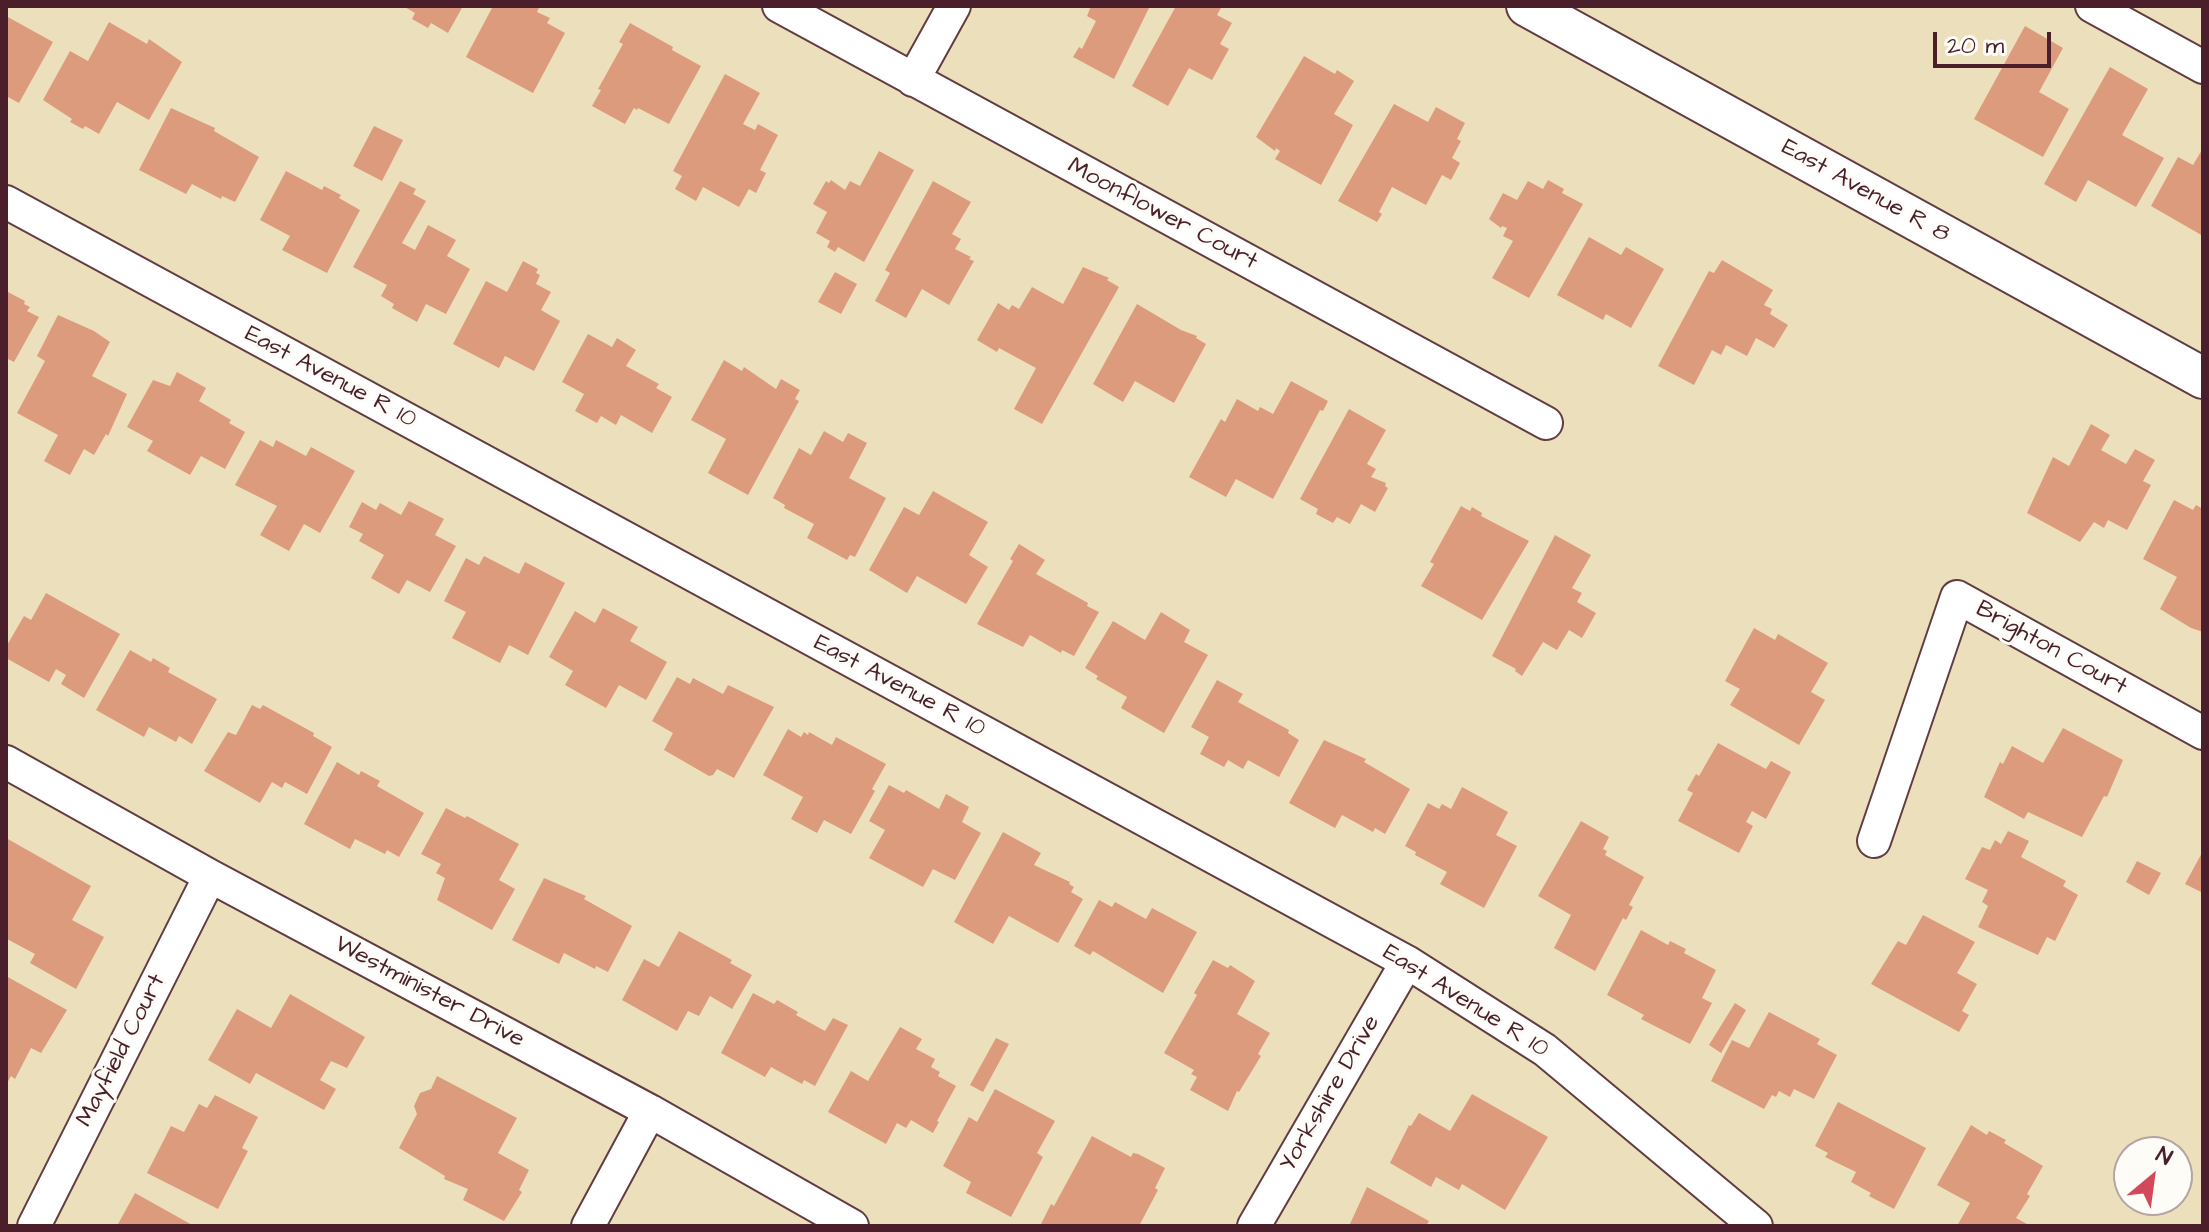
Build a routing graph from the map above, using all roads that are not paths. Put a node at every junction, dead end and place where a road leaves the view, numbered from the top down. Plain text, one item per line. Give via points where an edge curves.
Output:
1 (779, 6) edge
2 (954, 6) edge
3 (1527, 6) edge
4 (2092, 6) edge
5 (2203, 67) edge
6 (913, 80) junction
7 (6, 202) edge
8 (2203, 378) edge
9 (1546, 423) dead end
10 (2203, 733) edge
11 (6, 762) edge
12 (1874, 841) dead end
13 (210, 876) junction
14 (1407, 962) junction
15 (650, 1111) junction
16 (34, 1226) edge
17 (588, 1226) edge
18 (852, 1226) edge
19 (1254, 1226) edge
20 (1756, 1226) edge

1 - 6 street, Moonflower Court
2 - 6 street
3 - 8 street, East Avenue R 8
4 - 5 street
6 - 9 street, Moonflower Court
7 - 14 street, East Avenue R 10
10 - 12 street, Brighton Court via 1957,597
11 - 13 street, Westminister Drive
13 - 15 street, Westminister Drive
13 - 16 street, Mayfield Court
14 - 19 street, Yorkshire Drive
14 - 20 street, East Avenue R 10 via 1545,1050
15 - 17 street
15 - 18 street, Westminister Drive

